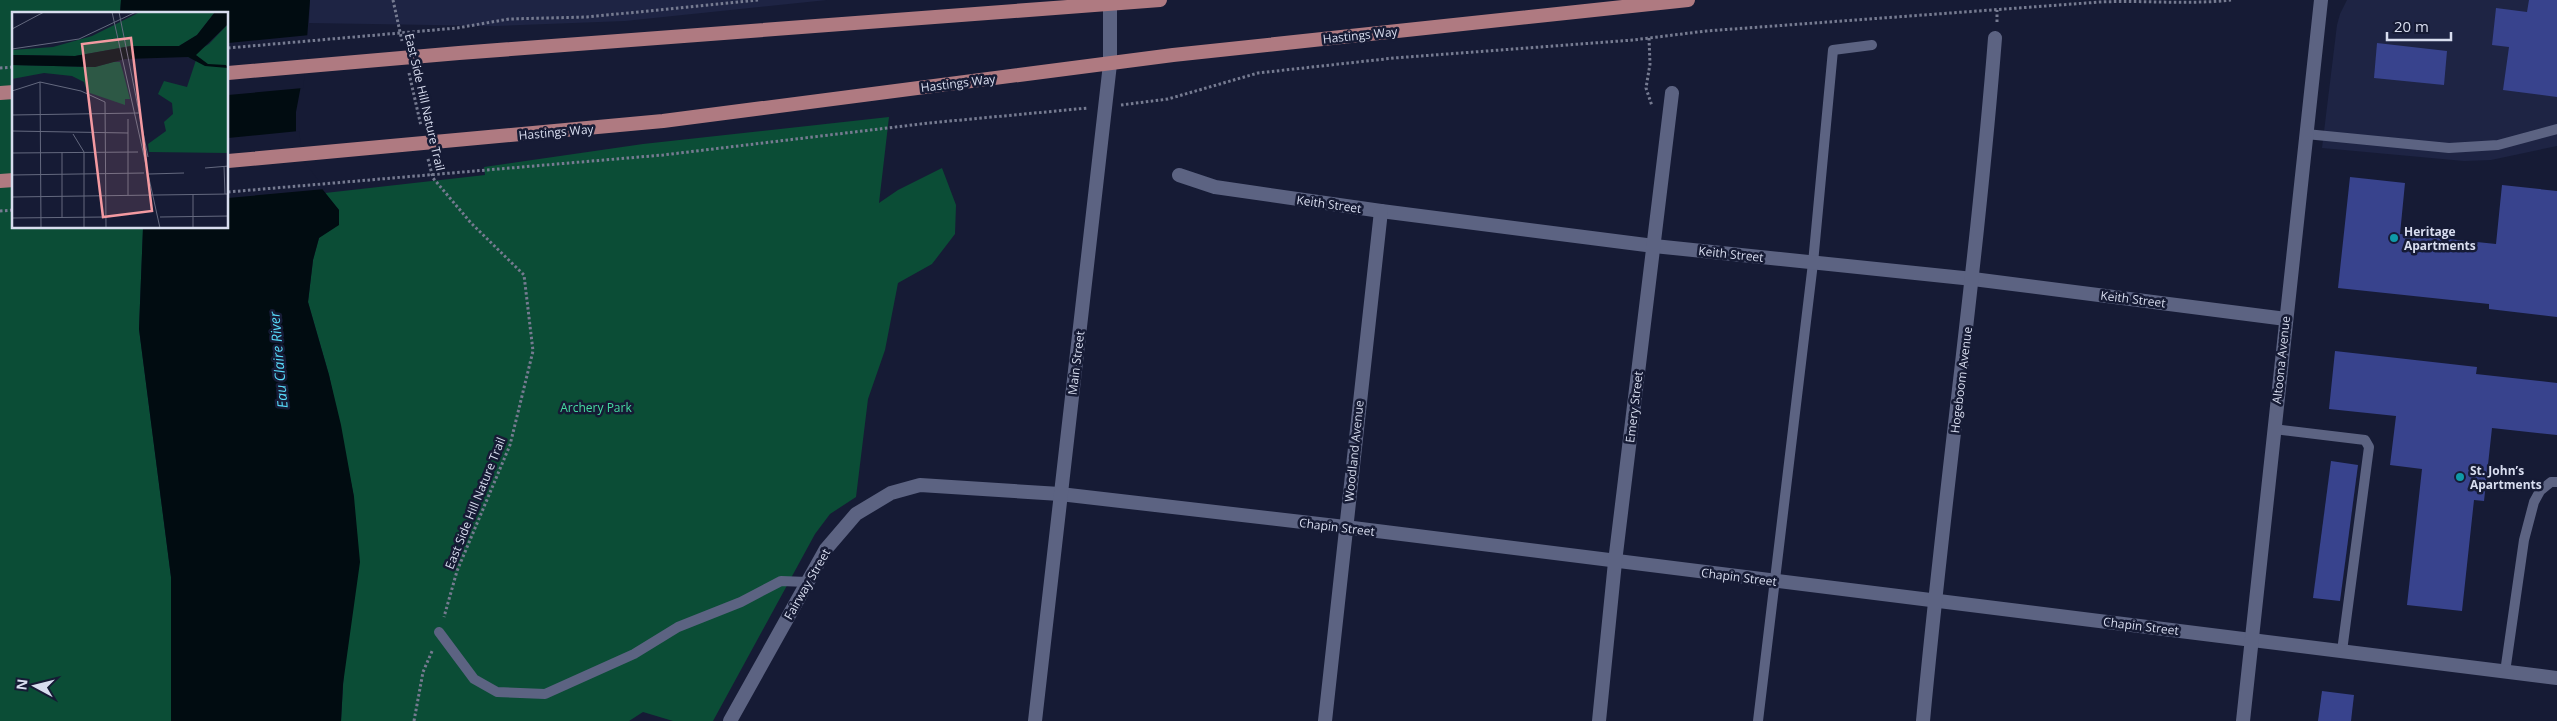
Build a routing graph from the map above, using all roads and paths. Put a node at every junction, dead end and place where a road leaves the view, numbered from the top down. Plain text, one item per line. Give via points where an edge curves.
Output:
1 (393, 0) edge
2 (759, 0) edge
3 (1160, 0) edge
4 (1688, 0) edge
5 (2231, 0) edge
6 (2321, 0) edge
7 (1110, 2) edge
8 (1648, 38) junction
9 (1995, 38) dead end
10 (1872, 45) dead end
11 (403, 47) dead end
12 (229, 48) edge
13 (1110, 64) junction
14 (408, 66) dead end
15 (229, 73) edge
16 (1672, 93) dead end
17 (1105, 107) junction
18 (1651, 114) dead end
19 (2557, 129) edge
20 (422, 132) dead end
21 (2306, 134) junction
22 (426, 150) dead end
23 (229, 161) edge
24 (1178, 175) dead end
25 (229, 192) edge
26 (1381, 211) junction
27 (1654, 246) junction
28 (1814, 263) junction
29 (1973, 279) junction
30 (2286, 319) junction
31 (2274, 429) junction
32 (2557, 482) edge
33 (920, 485) joint
34 (1060, 494) junction
35 (1345, 527) junction
36 (1615, 562) junction
37 (807, 582) junction
38 (1773, 582) junction
39 (1934, 601) junction
40 (440, 632) junction
41 (2251, 639) junction
42 (2342, 651) junction
43 (2505, 672) junction
44 (2557, 678) edge
45 (414, 721) edge
46 (730, 721) edge
47 (1035, 721) edge
48 (1325, 721) edge
49 (1599, 721) edge
50 (1758, 721) edge
51 (1923, 721) edge
52 (2243, 721) edge

1 - 11 path, East Side Hill Nature Trail
2 - 12 path via 606,16 509,19 457,28
3 - 7 main road
4 - 13 main road, Hastings Way
5 - 8 path via 2100,2
6 - 21 street, Altoona Avenue
7 - 13 street, Main Street
7 - 15 main road
8 - 17 path via 1269,71 1234,78 1168,99
8 - 18 path via 1650,64 1646,88
9 - 29 street, Hogeboom Avenue
10 - 28 lane via 1833,50
13 - 17 street, Main Street
13 - 23 main road, Hastings Way via 663,121
14 - 20 path, East Side Hill Nature Trail
16 - 27 street, Emery Street
17 - 25 path via 928,122 663,156
17 - 34 street, Main Street
19 - 21 lane via 2498,145 2449,148
21 - 30 street, Altoona Avenue
22 - 40 path, East Side Hill Nature Trail via 433,178 524,275 533,351 510,445 456,571
24 - 26 street, Keith Street via 1215,187
26 - 27 street, Keith Street
26 - 35 street, Woodland Avenue
27 - 28 street, Keith Street
27 - 36 street, Emery Street
28 - 29 street, Keith Street
28 - 38 lane
29 - 30 street, Keith Street
29 - 39 street, Hogeboom Avenue
30 - 31 street, Altoona Avenue
31 - 41 street, Altoona Avenue
31 - 42 lane via 2365,440 2369,447
32 - 43 lane via 2551,482 2540,491 2530,517
33 - 34 street, Chapin Street
33 - 37 street, Fairway Street via 890,493 856,514 826,549
34 - 35 street, Chapin Street
34 - 47 street, Main Street
35 - 36 street, Chapin Street
35 - 48 street, Woodland Avenue
36 - 38 street, Chapin Street
36 - 49 street, Emery Street
37 - 40 lane via 781,581 741,602 678,626 634,654 545,694 497,692 474,679
37 - 46 street, Fairway Street
38 - 39 street, Chapin Street
38 - 50 lane
39 - 41 street, Chapin Street
39 - 51 street, Hogeboom Avenue
40 - 45 path, East Side Hill Nature Trail via 424,672
41 - 42 street, Chapin Street
41 - 52 street, Altoona Avenue
42 - 43 street, Chapin Street
43 - 44 street, Chapin Street

